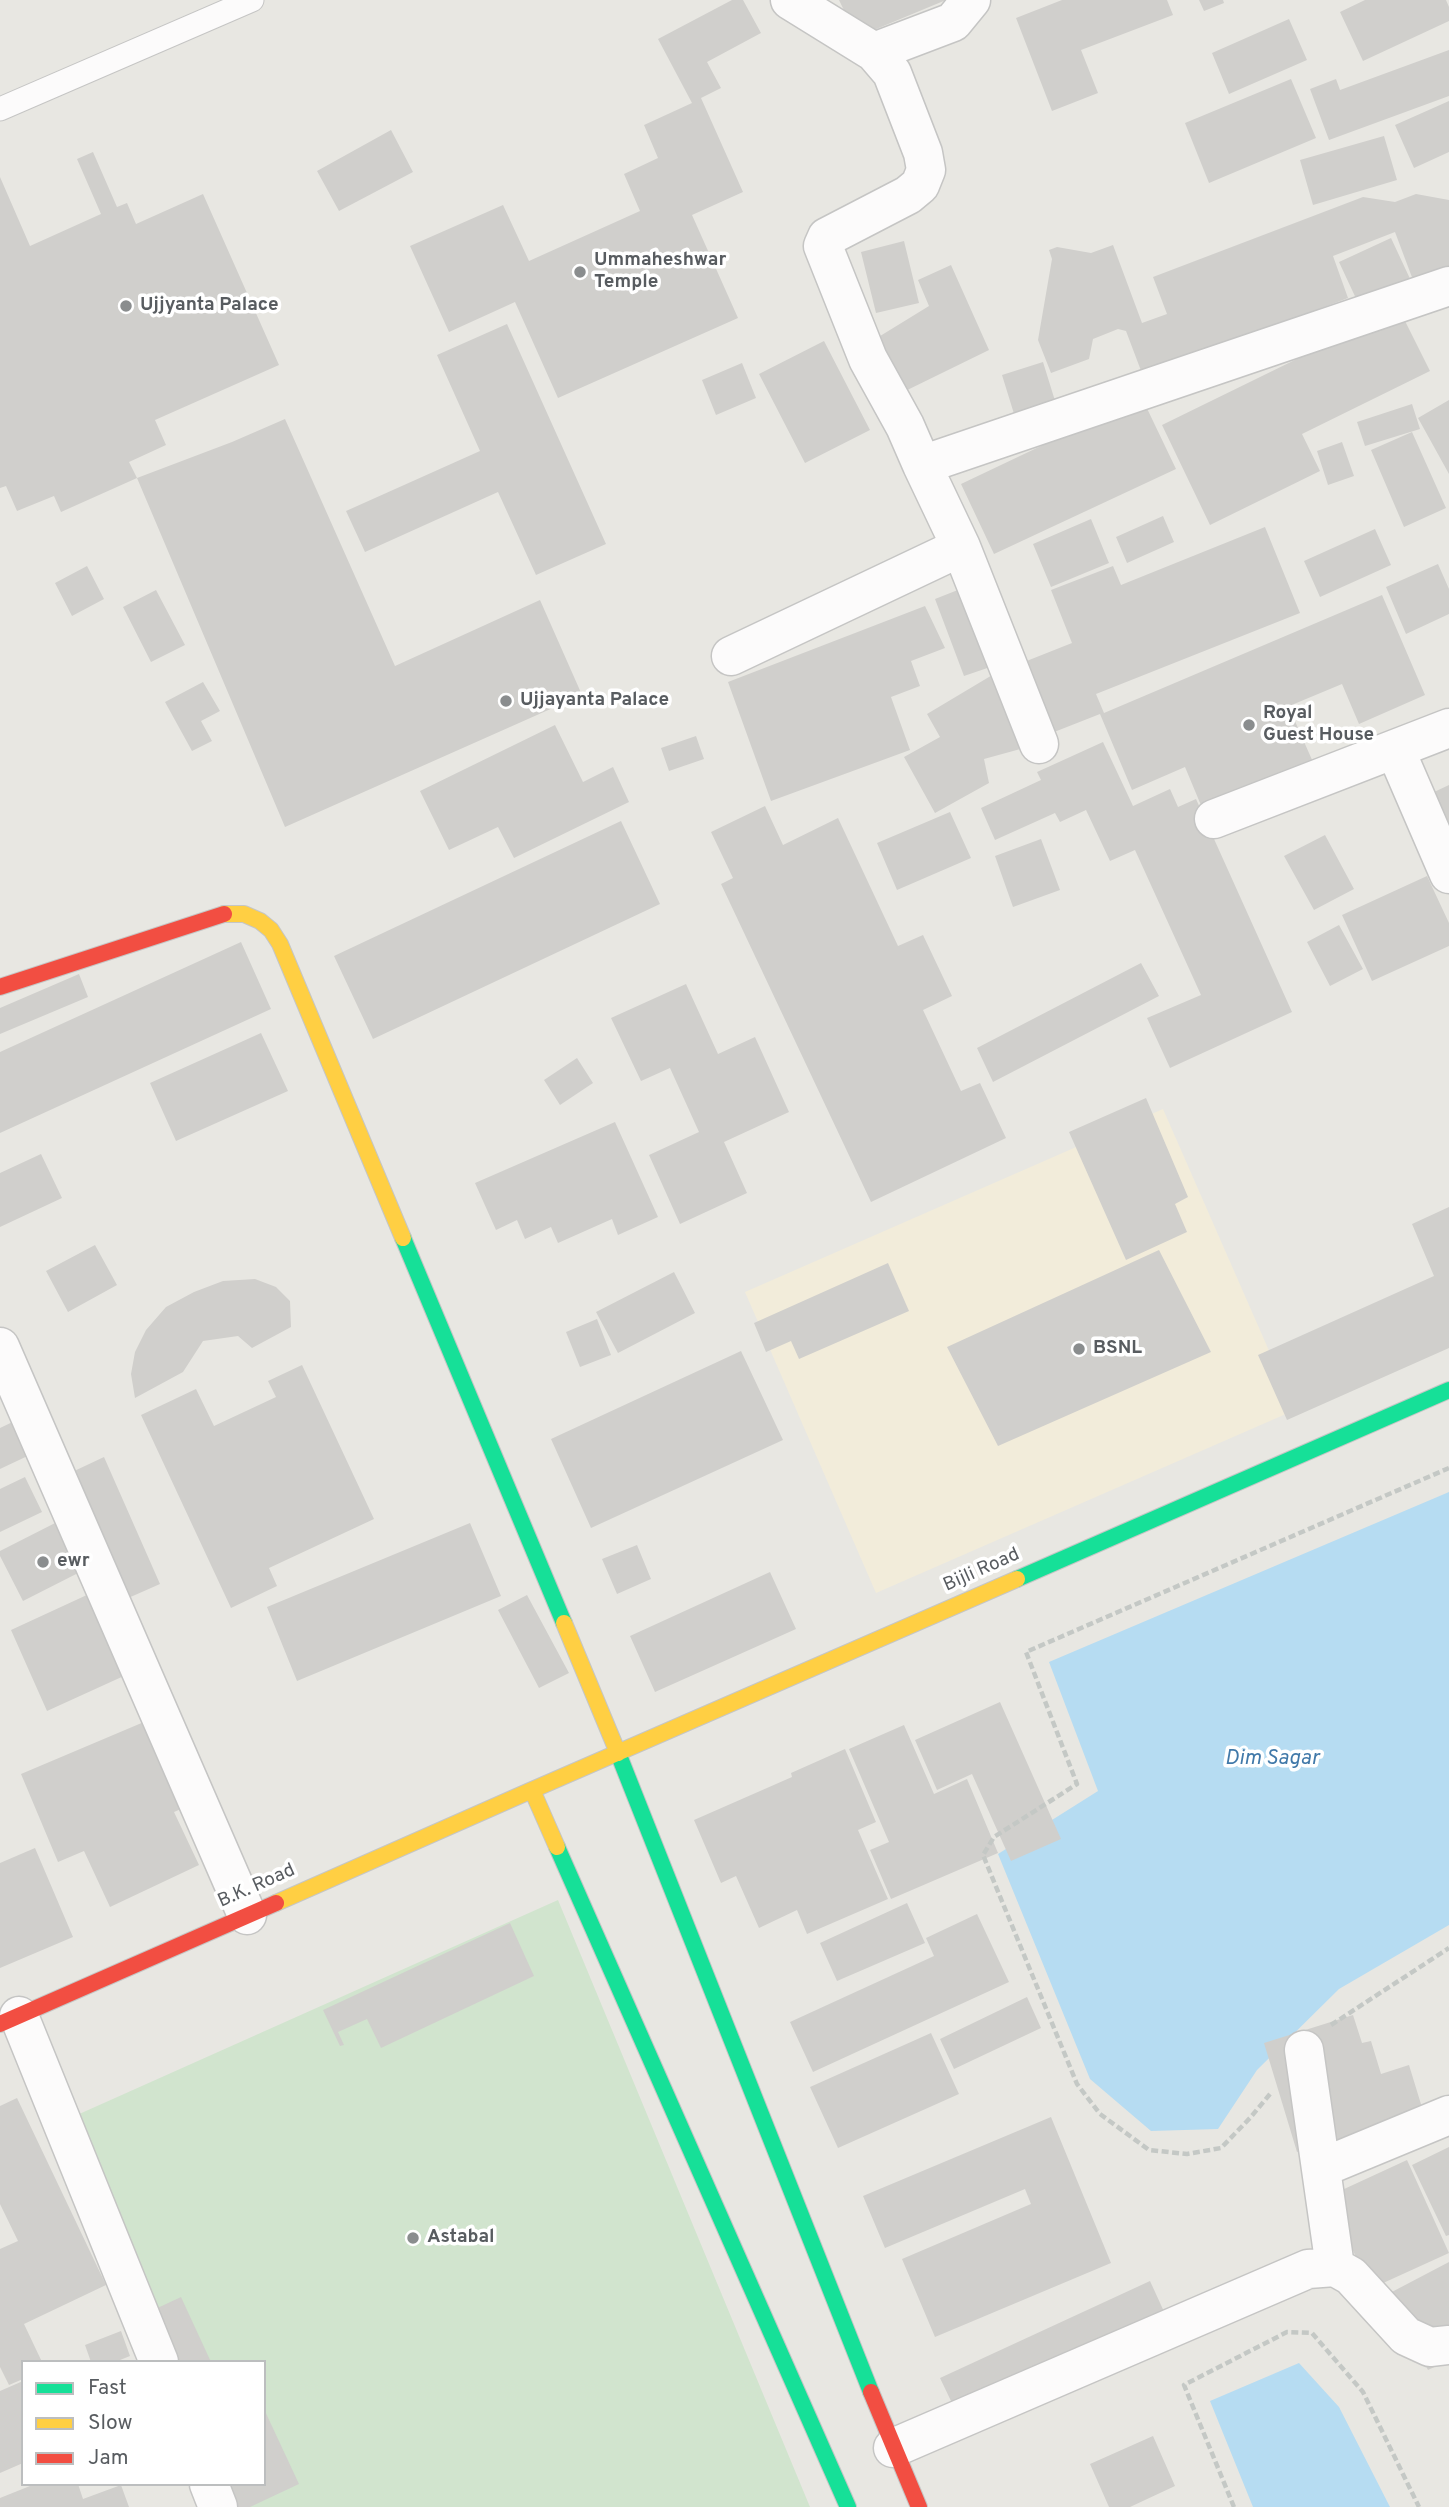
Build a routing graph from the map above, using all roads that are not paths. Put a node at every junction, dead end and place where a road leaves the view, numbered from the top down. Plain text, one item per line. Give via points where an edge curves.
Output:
1 (252, 0) edge
2 (790, 0) edge
3 (971, 0) edge
4 (874, 52) junction
5 (0, 109) edge
6 (1449, 286) edge
7 (922, 465) junction
8 (961, 547) junction
9 (731, 656) dead end
10 (1449, 728) edge
11 (1039, 744) dead end
12 (1395, 749) junction
13 (1214, 819) dead end
14 (1449, 874) edge
15 (0, 987) edge
16 (0, 1347) edge
17 (1449, 1390) edge
18 (618, 1753) junction
19 (532, 1790) junction
20 (247, 1914) junction
21 (10, 2020) edge
22 (1304, 2050) road end
23 (1449, 2115) edge
24 (1321, 2168) junction
25 (1335, 2267) junction
26 (1449, 2345) edge
27 (158, 2360) edge
28 (893, 2448) junction
29 (210, 2486) edge
30 (218, 2507) edge
31 (848, 2507) edge
32 (919, 2507) edge

1 - 5 lane
2 - 4 street
3 - 4 street via 953,22
4 - 7 street via 892,73 926,170 920,186 908,195 827,237 823,246 868,359
6 - 7 street
7 - 8 street
8 - 9 street
8 - 11 street
10 - 12 street
12 - 13 street
12 - 14 street
15 - 18 main road via 224,914 244,914 271,930
16 - 20 street
17 - 18 main road, Bijli Road
18 - 19 main road, Bijli Road
18 - 28 main road
19 - 20 main road, B.K. Road
19 - 31 main road
20 - 21 main road, B.K. Road
21 - 27 street
22 - 24 street
23 - 24 street
24 - 25 street
25 - 26 street via 1350,2276 1406,2336 1430,2347
25 - 28 street via 1308,2269
28 - 32 main road
29 - 30 street

